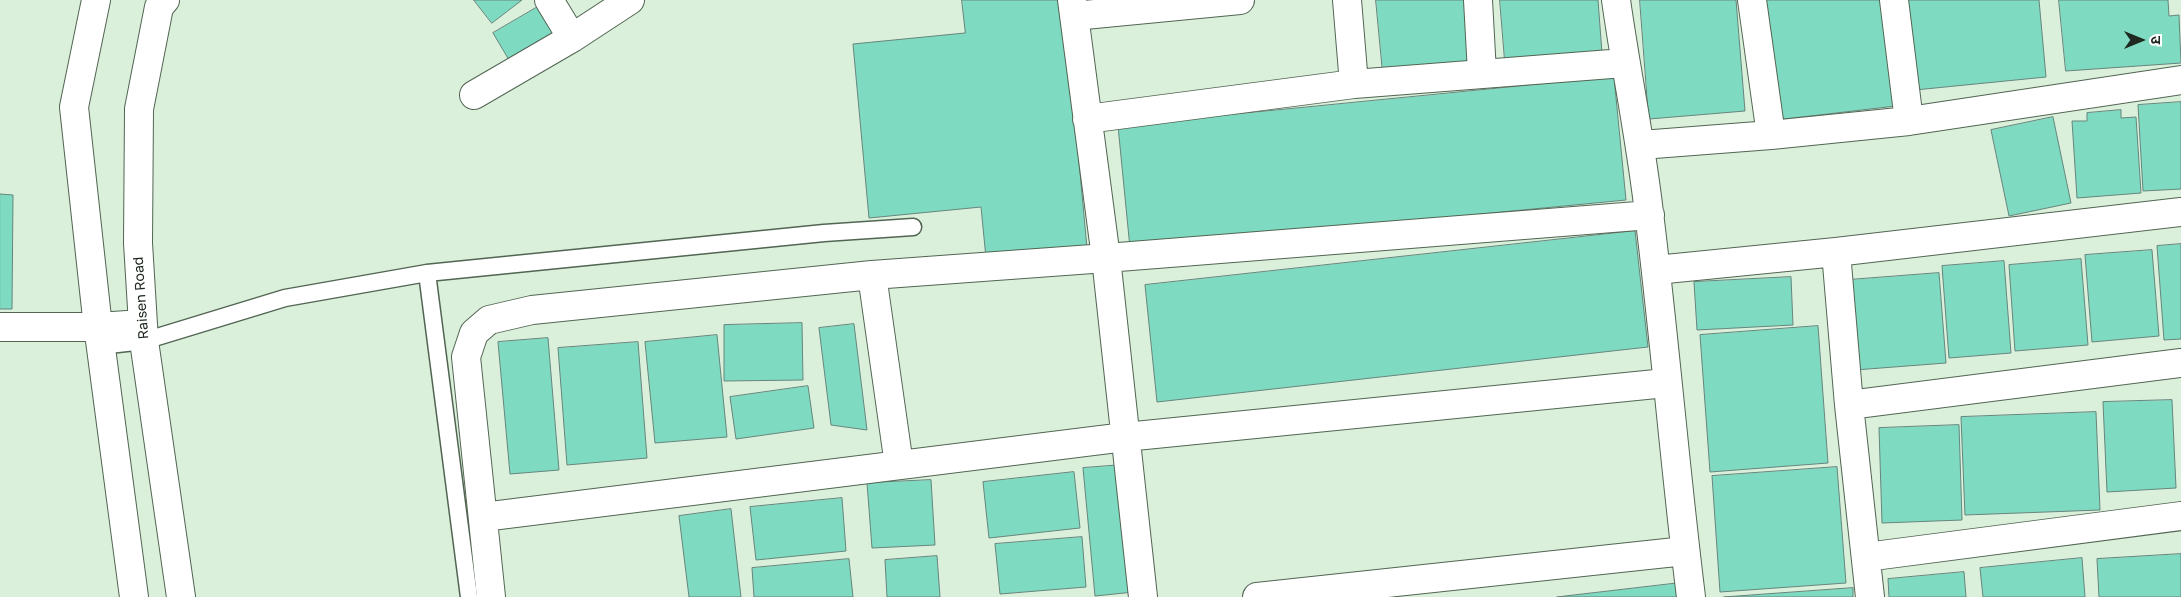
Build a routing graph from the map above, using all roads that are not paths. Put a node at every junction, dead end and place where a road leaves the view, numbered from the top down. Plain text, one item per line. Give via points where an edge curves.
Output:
1 (96, 0) edge
2 (165, 0) edge
3 (549, 0) edge
4 (630, 0) edge
5 (1240, 0) edge
6 (1347, 0) edge
7 (1478, 0) edge
8 (1616, 0) edge
9 (1752, 0) edge
10 (1894, 0) edge
11 (1073, 8) edge
12 (572, 38) junction
13 (1624, 63) junction
14 (1482, 74) junction
15 (2181, 80) edge
16 (1354, 84) junction
17 (474, 95) dead end
18 (1088, 119) junction
19 (1909, 121) junction
20 (1771, 135) junction
21 (1641, 145) junction
22 (2181, 212) edge
23 (1650, 215) junction
24 (913, 227) dead end
25 (1836, 252) junction
26 (1106, 258) junction
27 (1656, 270) junction
28 (427, 273) junction
29 (872, 275) junction
30 (0, 327) edge
31 (143, 333) junction
32 (99, 337) junction
33 (2181, 363) edge
34 (1666, 383) junction
35 (1849, 405) junction
36 (1125, 437) junction
37 (899, 465) junction
38 (2181, 516) edge
39 (483, 517) junction
40 (1685, 551) junction
41 (1866, 557) junction
42 (134, 597) edge
43 (182, 597) edge
44 (469, 597) edge
45 (491, 597) edge
46 (1143, 597) edge
47 (1257, 597) edge
48 (1691, 597) edge
49 (1870, 597) edge

1 - 32 street via 74,107
2 - 31 street, Raisen Road via 159,7 139,109 138,243
3 - 12 street
4 - 12 street
5 - 11 street
6 - 16 street
7 - 14 street
8 - 13 street
9 - 20 street
10 - 19 street
11 - 18 street
12 - 17 street
13 - 14 street
13 - 21 street
14 - 16 street
15 - 19 street
16 - 18 street
18 - 26 street
19 - 20 street
20 - 21 street
21 - 23 street
22 - 25 street
23 - 26 street
23 - 27 street
24 - 28 lane
25 - 27 street
25 - 35 street
26 - 29 street
26 - 36 street
27 - 34 street
28 - 31 lane via 285,298
28 - 44 lane
29 - 37 street
29 - 39 street via 532,310 489,320 474,334 466,357
30 - 32 street
31 - 32 street
31 - 43 street, Raisen Road
32 - 42 street
33 - 35 street
34 - 36 street
34 - 40 street
35 - 41 street
36 - 37 street
36 - 46 street
37 - 39 street
38 - 41 street
39 - 45 street
40 - 47 street
40 - 48 street
41 - 49 street

